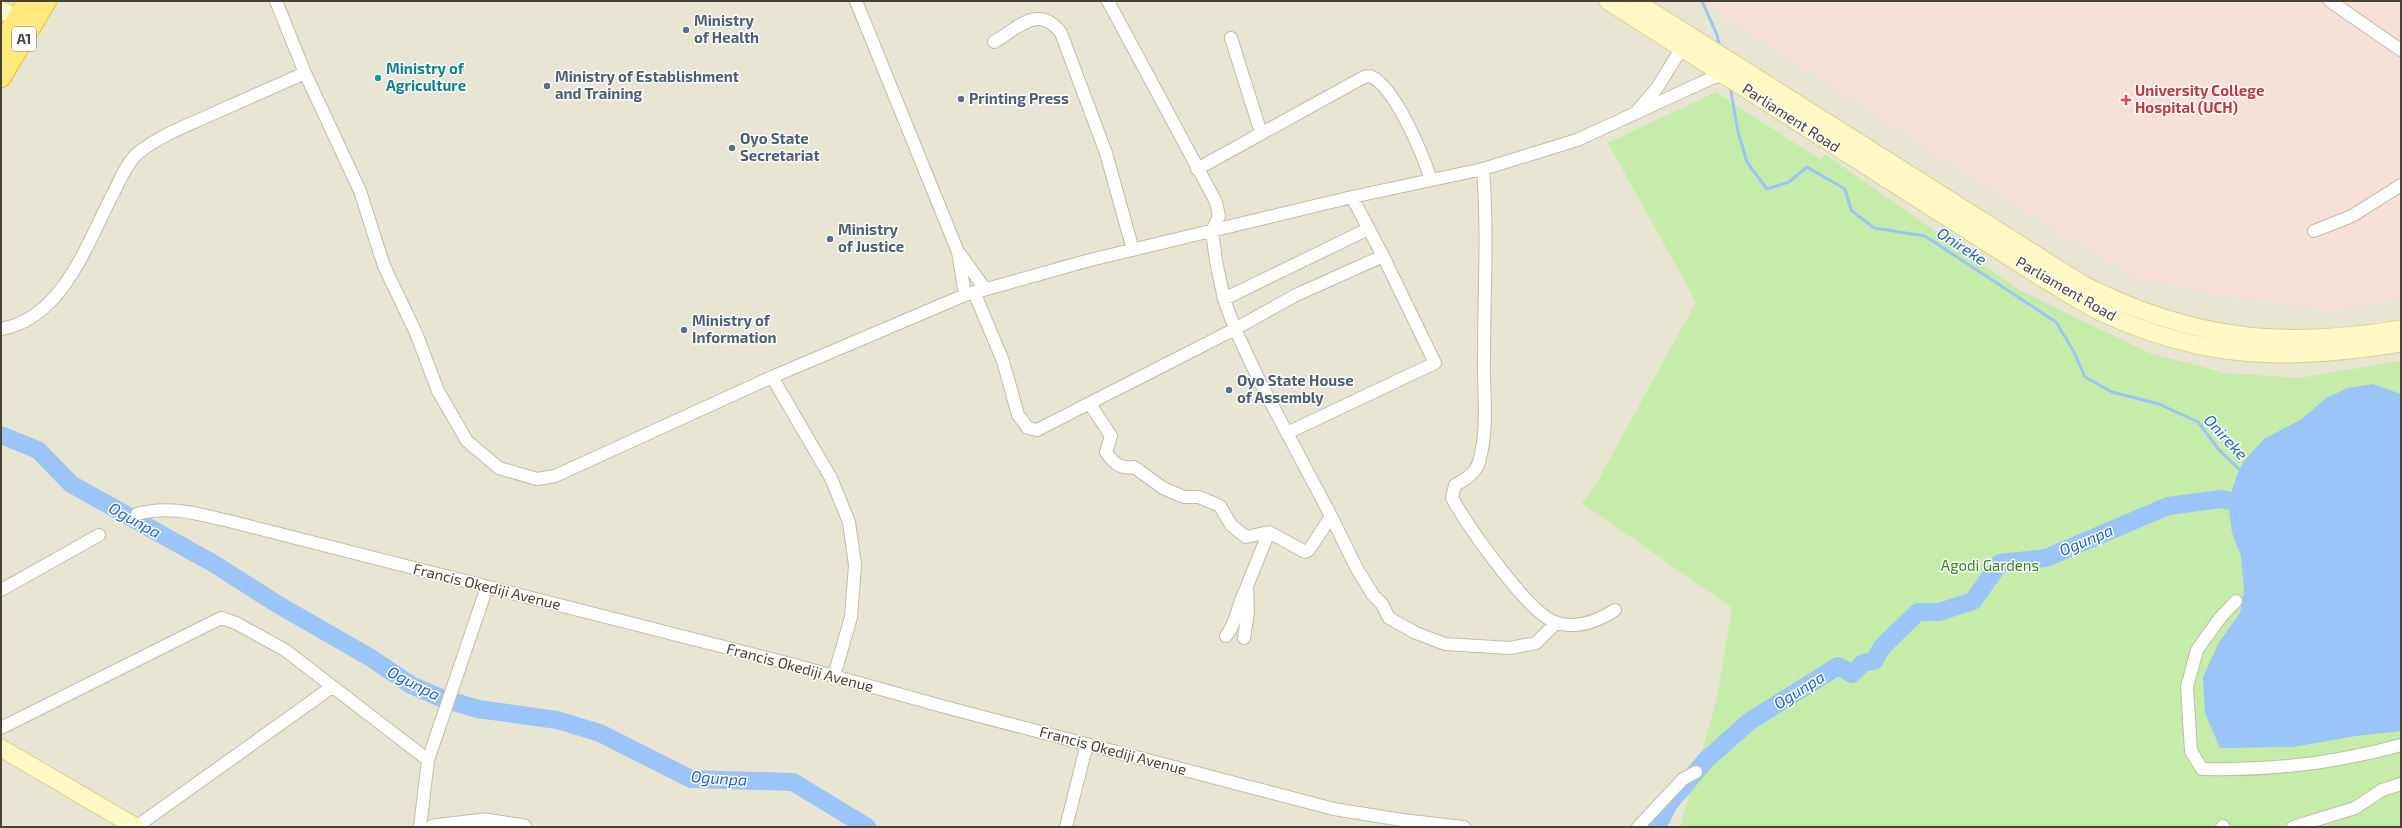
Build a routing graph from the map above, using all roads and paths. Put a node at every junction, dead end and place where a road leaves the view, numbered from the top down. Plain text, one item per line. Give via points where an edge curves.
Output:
1 (28, 1) edge
2 (46, 1) edge
3 (276, 1) edge
4 (856, 1) edge
5 (1108, 1) edge
6 (1608, 1) edge
7 (1635, 1) edge
8 (2330, 1) edge
9 (16, 18) edge
10 (1231, 38) dead end
11 (994, 42) dead end
12 (1686, 42) junction
13 (1, 46) edge
14 (2401, 50) edge
15 (1724, 68) junction
16 (305, 73) junction
17 (1, 77) edge
18 (1636, 112) junction
19 (1261, 133) junction
20 (1197, 169) junction
21 (1483, 169) junction
22 (1431, 180) junction
23 (2401, 185) edge
24 (1352, 197) junction
25 (1368, 229) junction
26 (1212, 231) junction
27 (2314, 231) dead end
28 (1133, 250) junction
29 (958, 252) junction
30 (1383, 256) junction
31 (975, 292) junction
32 (1224, 299) junction
33 (1, 329) edge
34 (1235, 329) junction
35 (2401, 329) edge
36 (2401, 343) edge
37 (772, 377) junction
38 (1090, 404) junction
39 (1287, 433) junction
40 (137, 514) dead end
41 (1331, 516) junction
42 (1269, 532) junction
43 (99, 535) dead end
44 (1247, 586) junction
45 (487, 587) junction
46 (1, 590) edge
47 (2236, 601) dead end
48 (1615, 610) dead end
49 (1556, 623) junction
50 (1226, 636) dead end
51 (1244, 638) dead end
52 (834, 676) junction
53 (332, 687) junction
54 (1, 728) edge
55 (1087, 744) junction
56 (2401, 745) edge
57 (1, 748) edge
58 (428, 760) junction
59 (1696, 772) dead end
60 (2401, 784) edge
61 (136, 827) edge
62 (420, 827) edge
63 (433, 827) edge
64 (524, 827) edge
65 (1066, 827) edge
66 (1464, 827) edge
67 (1638, 827) edge
68 (2293, 827) edge

1 - 9 highway, A1
2 - 9 highway, A1
3 - 16 street
4 - 29 street
5 - 20 street
6 - 12 main road, Parliament Road
7 - 12 main road, Parliament Road
8 - 14 street
9 - 13 highway, A1
9 - 17 highway, A1
10 - 19 street
11 - 28 street via 1035,18 1045,18 1061,33 1106,153
12 - 15 main road, Parliament Road
12 - 18 street via 1656,88
15 - 18 street via 1721,76
15 - 35 main road, Parliament Road via 2116,302 2188,326 2258,338 2330,339
15 - 36 main road, Parliament Road via 2044,279 2100,312 2187,342 2244,354 2308,355
16 - 33 street via 182,127 137,154 119,182 83,254 48,305 14,327
16 - 37 street via 360,191 384,266 416,333 438,391 467,441 499,468 537,479 556,476
18 - 21 street via 1577,140
19 - 20 street
19 - 22 street via 1370,76 1380,83 1401,112 1420,147
20 - 26 street via 1218,209 1219,216
21 - 22 street
21 - 49 street via 1487,217 1484,432 1479,463 1469,476 1456,485 1452,498 1468,526 1505,574 1543,614
22 - 24 street
23 - 27 street via 2352,216
24 - 25 street
24 - 26 street
25 - 30 street
25 - 32 street
26 - 28 street
26 - 32 street
28 - 31 street
29 - 31 street
29 - 31 street
30 - 34 street via 1296,295
30 - 39 street via 1435,363
31 - 37 street
31 - 38 street via 1003,361 1018,415 1028,428 1037,430
32 - 34 street
34 - 38 street
34 - 39 street
37 - 52 street via 831,478 849,522 855,565 851,617
38 - 42 street via 1111,436 1106,452 1114,463 1125,468 1134,467 1163,488 1184,497 1199,497 1220,506 1231,525 1246,537
39 - 41 street
40 - 45 street, Francis Okediji Avenue via 169,509 229,521
41 - 42 street via 1309,550 1305,552
41 - 49 street via 1357,569 1389,618 1416,633 1445,644 1524,647 1536,643
42 - 44 street
43 - 46 street
44 - 50 street via 1238,602 1232,630
44 - 51 street via 1248,612
45 - 52 street, Francis Okediji Avenue
45 - 58 street
47 - 56 street via 2197,650 2187,687 2191,751 2202,769 2245,770 2298,764 2364,755
48 - 49 street via 1599,620 1576,625
52 - 55 street, Francis Okediji Avenue via 945,708
53 - 54 street via 285,650 236,623 221,618
53 - 58 street
53 - 61 street
55 - 65 street
55 - 66 street, Francis Okediji Avenue via 1334,809
57 - 61 main road
58 - 62 street
59 - 67 street via 1683,779
60 - 68 street via 2382,790 2355,808
63 - 64 street via 485,821

